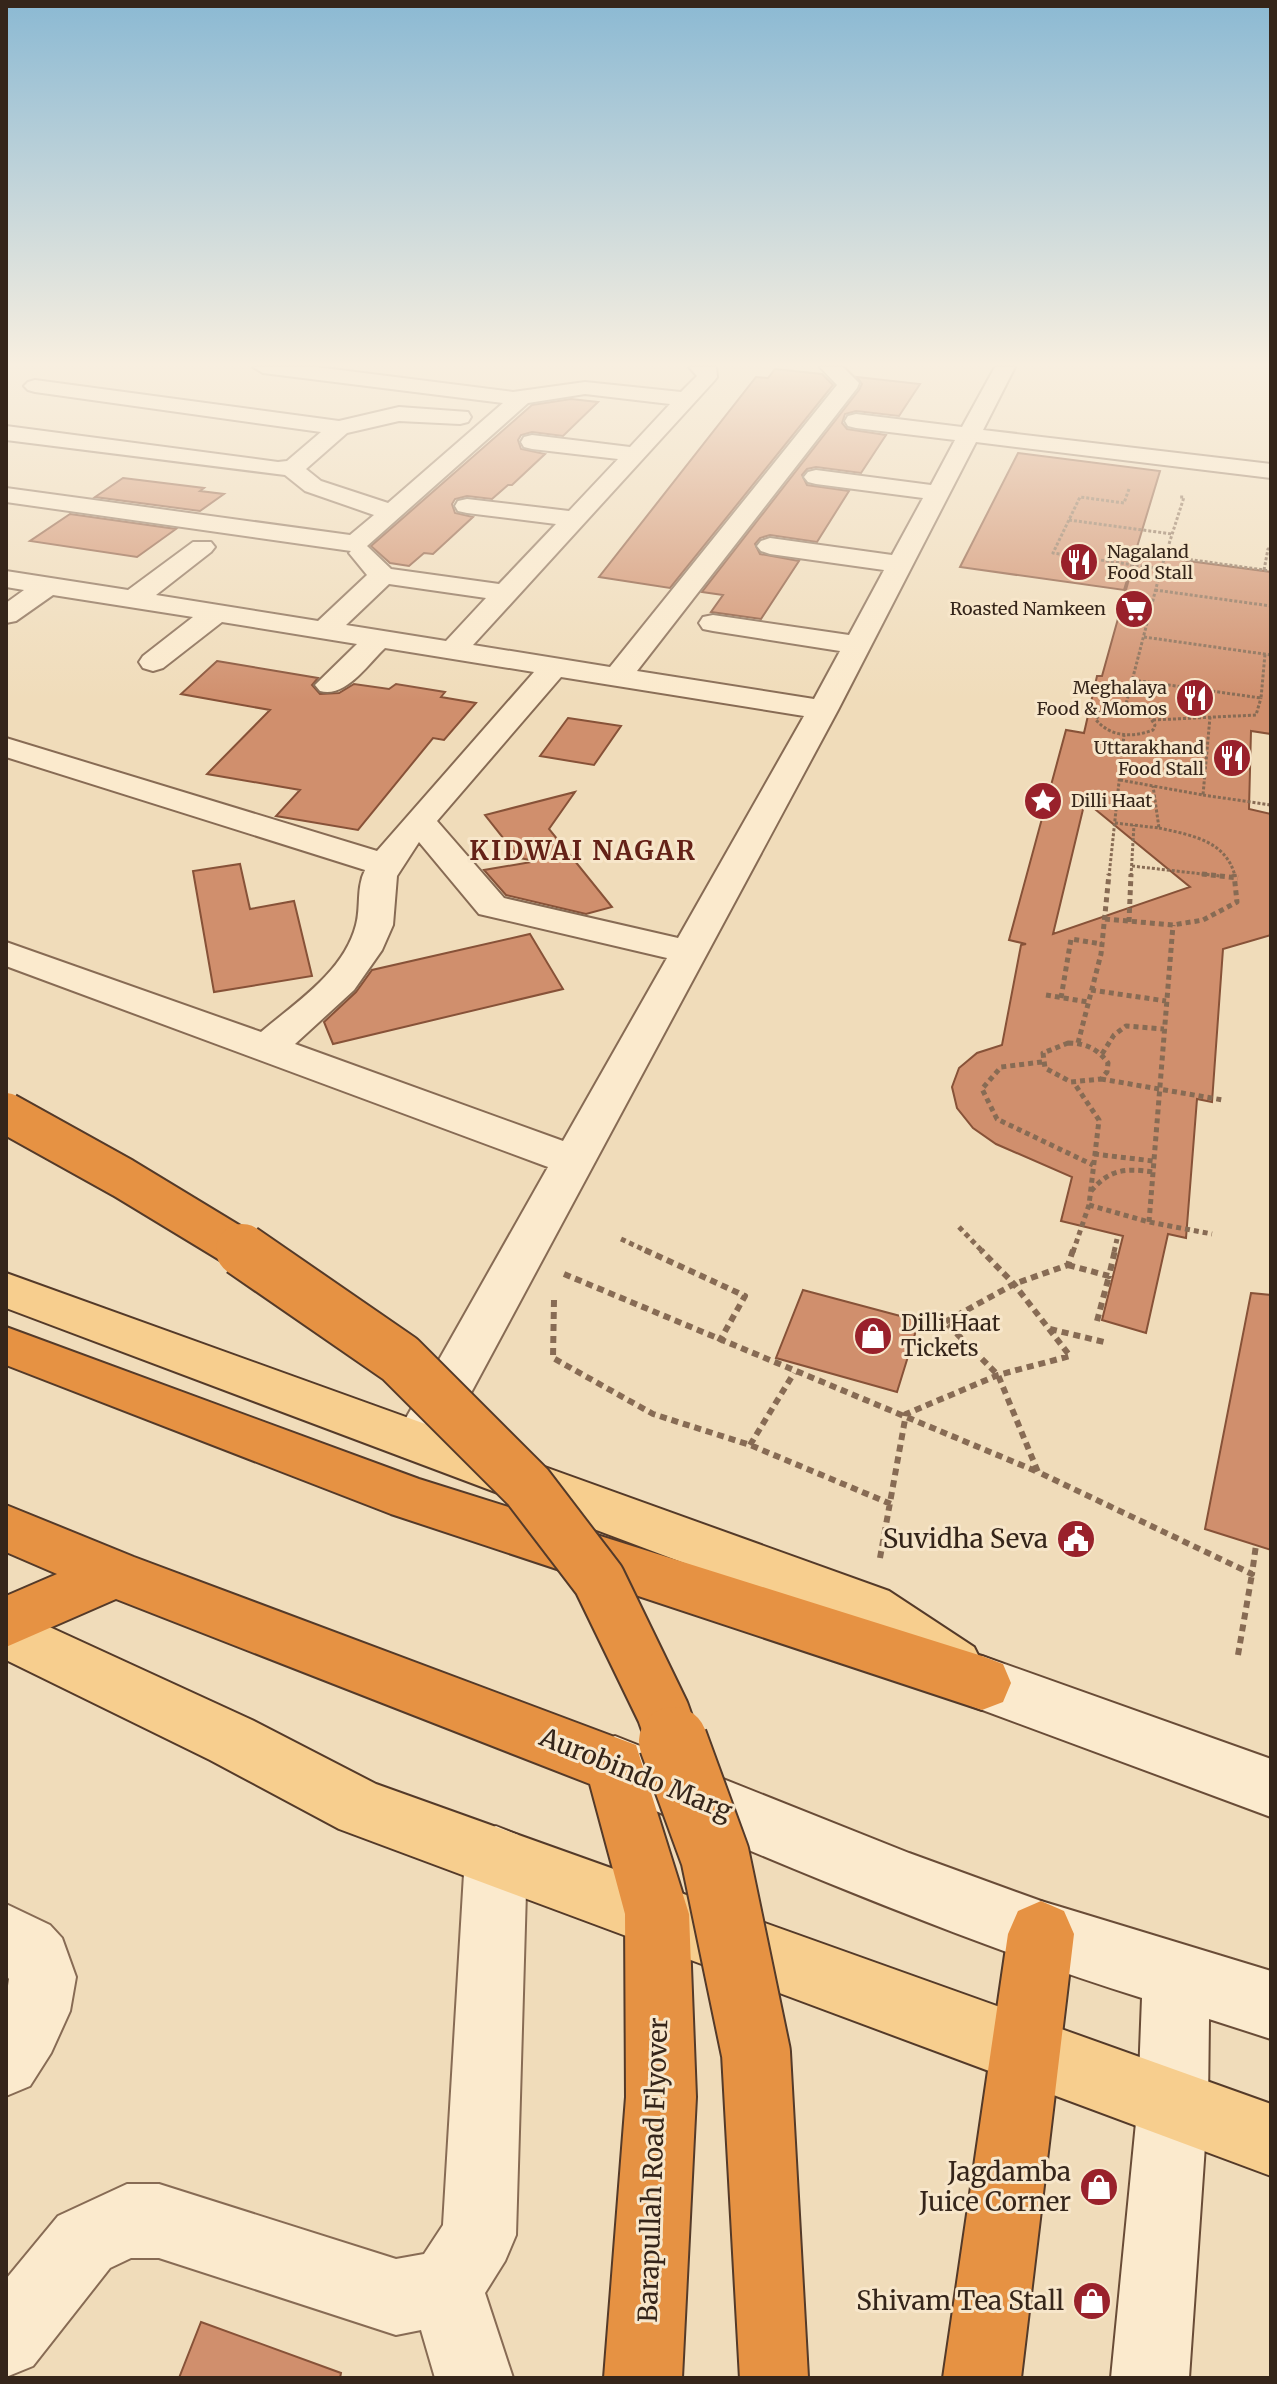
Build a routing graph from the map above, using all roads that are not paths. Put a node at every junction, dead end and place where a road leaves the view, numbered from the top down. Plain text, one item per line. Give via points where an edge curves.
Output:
1 (304, 478) edge
2 (432, 478) edge
3 (612, 478) edge
4 (774, 478) edge
5 (826, 478) edge
6 (946, 478) edge
7 (938, 493) junction
8 (6, 495) edge
9 (467, 506) dead end
10 (392, 513) junction
11 (574, 519) junction
12 (351, 543) junction
13 (770, 546) dead end
14 (202, 547) dead end
15 (901, 564) junction
16 (380, 575) junction
17 (6, 579) edge
18 (48, 586) junction
19 (505, 593) junction
20 (131, 601) junction
21 (215, 614) junction
22 (6, 615) edge
23 (713, 623) dead end
24 (323, 631) junction
25 (377, 640) junction
26 (858, 645) junction
27 (452, 651) junction
28 (153, 662) dead end
29 (554, 667) junction
30 (617, 677) junction
31 (330, 685) dead end
32 (823, 710) junction
33 (6, 747) edge
34 (419, 821) junction
35 (385, 865) junction
36 (690, 952) junction
37 (6, 953) edge
38 (266, 1049) junction
39 (6, 1113) edge
40 (575, 1161) junction
41 (6, 1290) edge
42 (6, 1345) edge
43 (419, 1441) junction
44 (6, 1528) edge
45 (115, 1574) junction
46 (6, 1622) edge
47 (6, 1632) edge
48 (982, 1683) junction
49 (615, 1765) junction
50 (1271, 1788) edge
51 (496, 1857) junction
52 (657, 1914) junction
53 (1041, 1934) junction
54 (6, 1937) edge
55 (1176, 1977) junction
56 (1271, 2005) edge
57 (1027, 2048) junction
58 (6, 2062) edge
59 (1173, 2102) junction
60 (1271, 2140) edge
61 (446, 2288) junction
62 (6, 2339) edge
63 (474, 2378) edge
64 (643, 2378) edge
65 (774, 2378) edge
66 (982, 2378) edge
67 (1150, 2378) edge

1 - 10 street
2 - 10 street
3 - 11 street
4 - 30 street
5 - 7 street
6 - 7 street
7 - 15 street
8 - 12 street
9 - 11 street
10 - 12 street
11 - 19 street
12 - 16 street
13 - 15 street
14 - 20 street
15 - 26 street
16 - 19 street
16 - 24 street
17 - 18 street
18 - 20 street
18 - 22 street
19 - 27 street
20 - 21 street
21 - 24 street
21 - 28 street
23 - 26 street
24 - 25 street
25 - 27 street
25 - 31 street
26 - 32 street
27 - 29 street
29 - 30 street
29 - 34 street
30 - 32 street
32 - 36 street
33 - 35 street
34 - 35 street
34 - 36 street via 492,906
35 - 38 street via 375,882 374,930 362,956
36 - 40 street
37 - 38 street
38 - 40 street
39 - 65 highway, bridge via 254,1257 400,1359 528,1487 599,1580 663,1712 715,1856 756,2053
40 - 43 street
41 - 43 main road
42 - 48 highway via 410,1498
43 - 48 main road via 869,1608
44 - 45 highway, Aurobindo Marg
45 - 46 highway
45 - 49 highway, Aurobindo Marg
47 - 51 main road via 361,1808
48 - 50 street
49 - 52 highway, Barapullah Road Flyover
49 - 53 street, Aurobindo Marg
51 - 52 main road
51 - 61 street via 479,2235
52 - 57 main road
52 - 64 highway, Barapullah Road Flyover via 661,2097
53 - 55 street, Aurobindo Marg
53 - 57 highway
54 - 58 street via 35,1955 45,1977 34,2020
55 - 56 street, Aurobindo Marg
55 - 59 street
57 - 59 main road
57 - 66 highway
59 - 60 main road
59 - 67 street
61 - 62 street via 396,2297 159,2221 127,2221 84,2242
61 - 63 street

